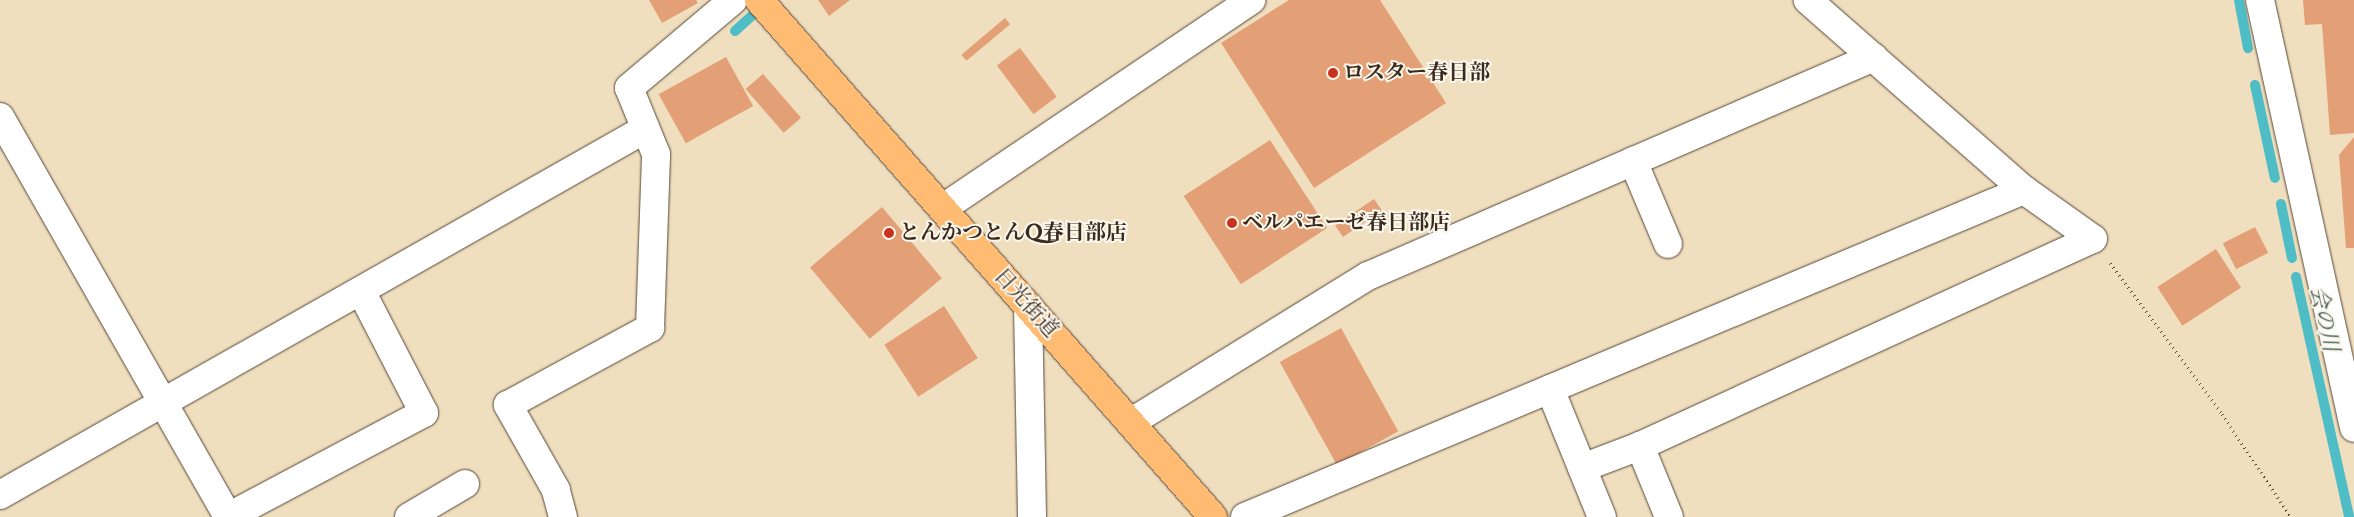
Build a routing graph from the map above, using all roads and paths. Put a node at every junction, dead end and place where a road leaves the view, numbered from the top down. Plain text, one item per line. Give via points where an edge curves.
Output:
1 (733, 0) edge
2 (759, 0) edge
3 (1251, 0) edge
4 (1808, 0) edge
5 (2260, 0) edge
6 (1874, 57) junction
7 (0, 117) edge
8 (645, 129) junction
9 (1633, 161) junction
10 (2024, 190) junction
11 (943, 208) junction
12 (2093, 239) junction
13 (1668, 244) dead end
14 (361, 291) junction
15 (1028, 306) junction
16 (1550, 389) junction
17 (161, 405) junction
18 (1133, 421) junction
19 (2354, 428) edge
20 (1640, 446) junction
21 (1582, 468) junction
22 (465, 484) dead end
23 (0, 494) edge
24 (228, 517) edge
25 (409, 517) edge
26 (563, 517) edge
27 (1032, 517) edge
28 (1213, 517) edge
29 (1245, 517) edge
30 (1602, 517) edge
31 (1669, 517) edge
32 (2290, 517) edge

1 - 8 street via 629,88
2 - 11 highway, 日光街道
3 - 11 street
4 - 6 street
5 - 19 street
6 - 9 street
6 - 10 street
7 - 17 street
8 - 14 street
8 - 26 street via 656,154 650,328 508,404 556,490
9 - 13 street
9 - 18 street via 1368,276
10 - 12 street
10 - 16 street
11 - 15 highway, 日光街道
12 - 20 street
12 - 32 path via 2222,414
14 - 17 street
14 - 24 street via 424,413
15 - 18 highway, 日光街道
15 - 27 street
16 - 21 street
16 - 29 street
17 - 23 street
17 - 24 street
18 - 28 highway, 日光街道
20 - 21 street
20 - 31 street
21 - 30 street
22 - 25 street

